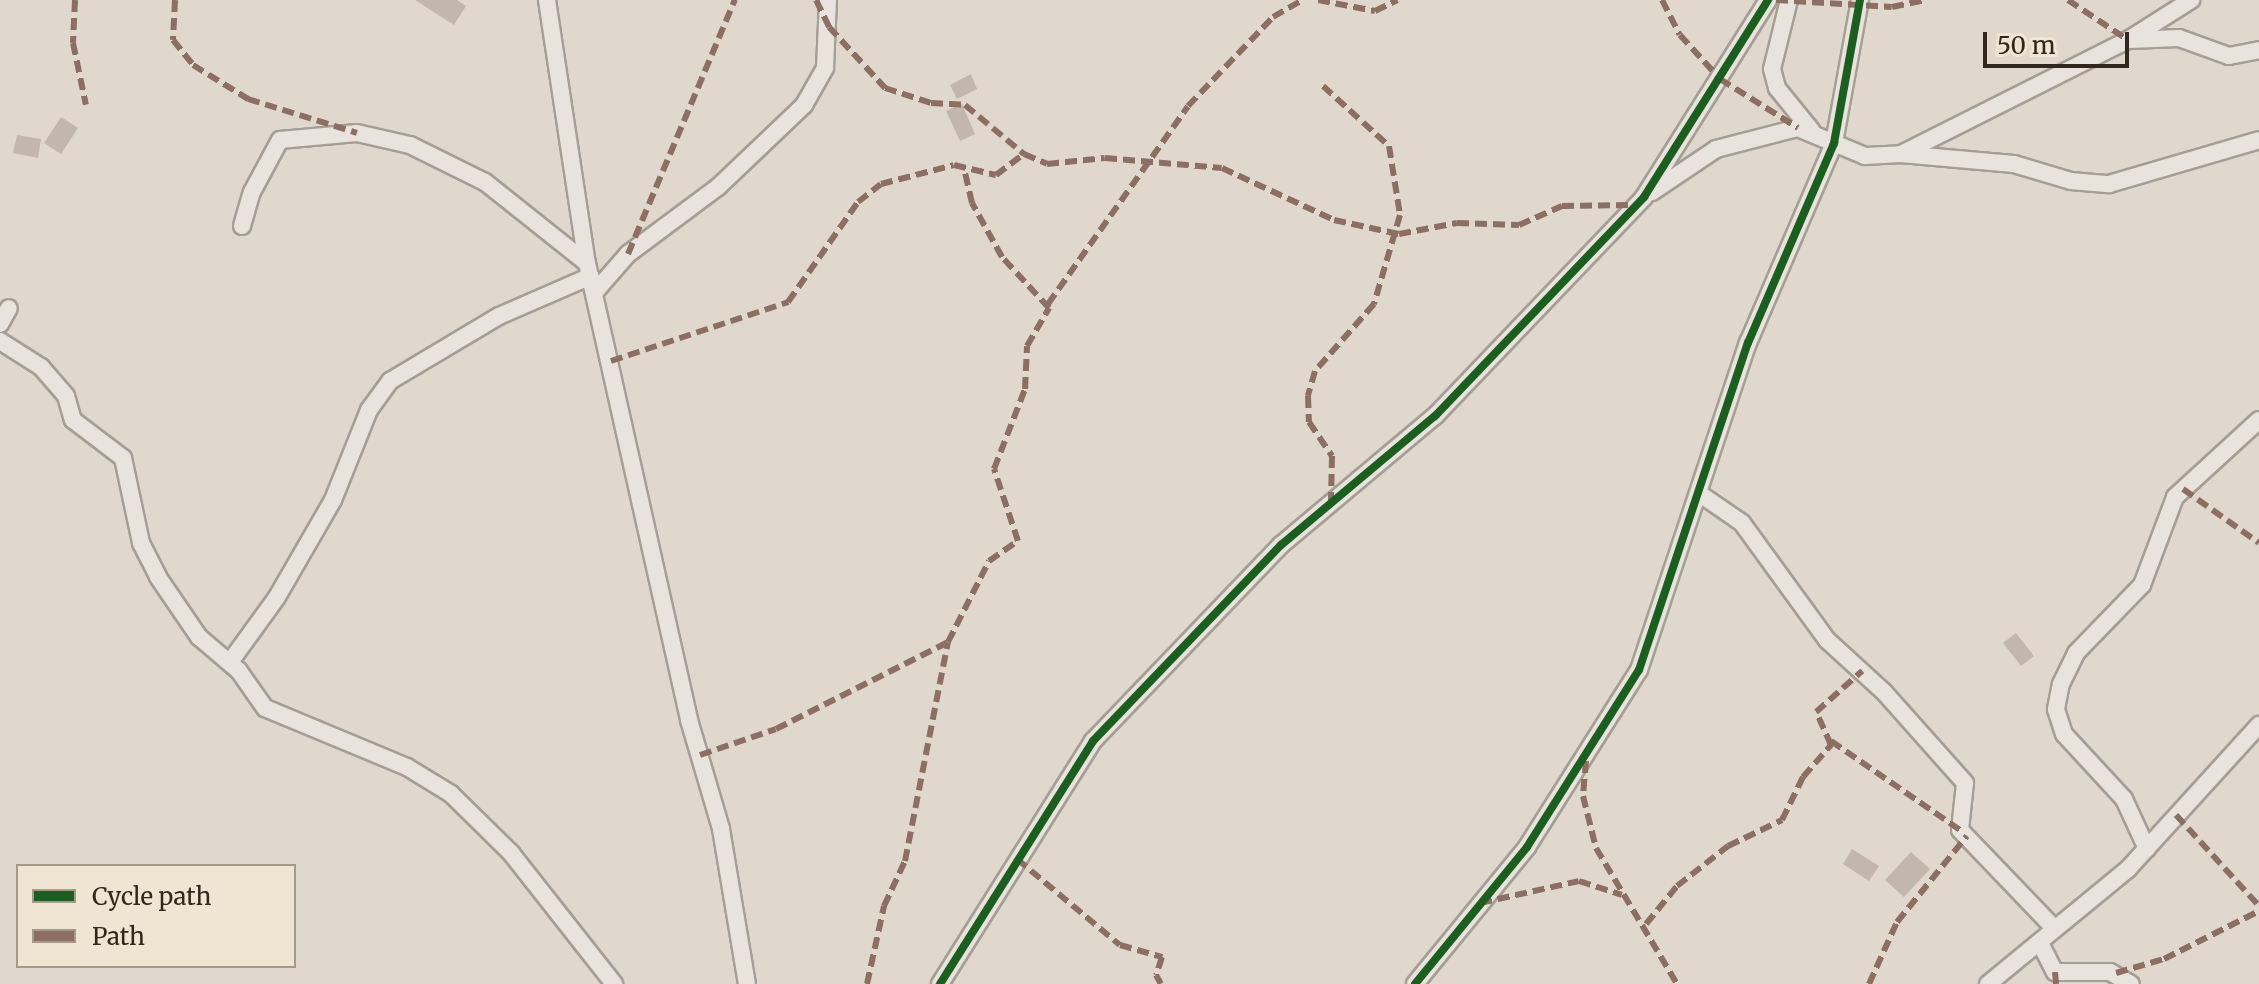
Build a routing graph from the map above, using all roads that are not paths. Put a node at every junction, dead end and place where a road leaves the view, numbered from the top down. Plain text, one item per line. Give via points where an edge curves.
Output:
1 (547, 0) edge
2 (828, 0) edge
3 (1768, 0) edge
4 (1789, 0) edge
5 (1860, 0) edge
6 (2191, 0) edge
7 (2128, 40) junction
8 (2259, 50) edge
9 (1813, 133) junction
10 (2259, 140) edge
11 (1834, 143) junction
12 (1901, 154) junction
13 (1644, 197) junction
14 (242, 226) dead end
15 (591, 277) junction
16 (9, 308) dead end
17 (0, 324) edge
18 (0, 341) edge
19 (2259, 420) edge
20 (1700, 494) junction
21 (230, 662) junction
22 (2259, 725) edge
23 (2147, 849) junction
24 (2054, 928) junction
25 (2040, 943) junction
26 (614, 984) edge
27 (747, 984) edge
28 (940, 984) edge
29 (1415, 984) edge
30 (1988, 984) edge
31 (2131, 984) edge

1 - 15 street
2 - 15 street via 825,68 804,105 746,163
3 - 13 street
4 - 9 street via 1772,69 1777,88
5 - 11 street
6 - 7 street
7 - 8 street via 2179,38 2229,56
7 - 12 street
9 - 11 street
9 - 13 street via 1798,128 1716,149
10 - 12 street via 2109,184 2071,181 2014,164
11 - 12 street via 1865,156
11 - 20 street via 1752,330
13 - 28 street via 1435,416 1281,545 1093,741
14 - 15 street via 252,192 280,140 357,133 410,145 485,182
15 - 21 street via 499,316 390,381 369,410 333,500 277,597
15 - 27 street via 689,720 721,829
16 - 17 street
18 - 21 street via 41,367 66,396 73,420 123,458 150,563 199,637
19 - 23 street via 2175,497 2142,585 2076,653 2061,684 2056,709 2064,734 2124,799
20 - 24 street via 1742,523 1827,640 1876,684 1965,783 1960,830
20 - 29 street via 1639,670 1527,847
21 - 26 street via 267,710 407,767 476,815 590,946
22 - 23 street
23 - 24 street
24 - 25 street
25 - 30 street
25 - 31 street via 2055,972 2110,972

